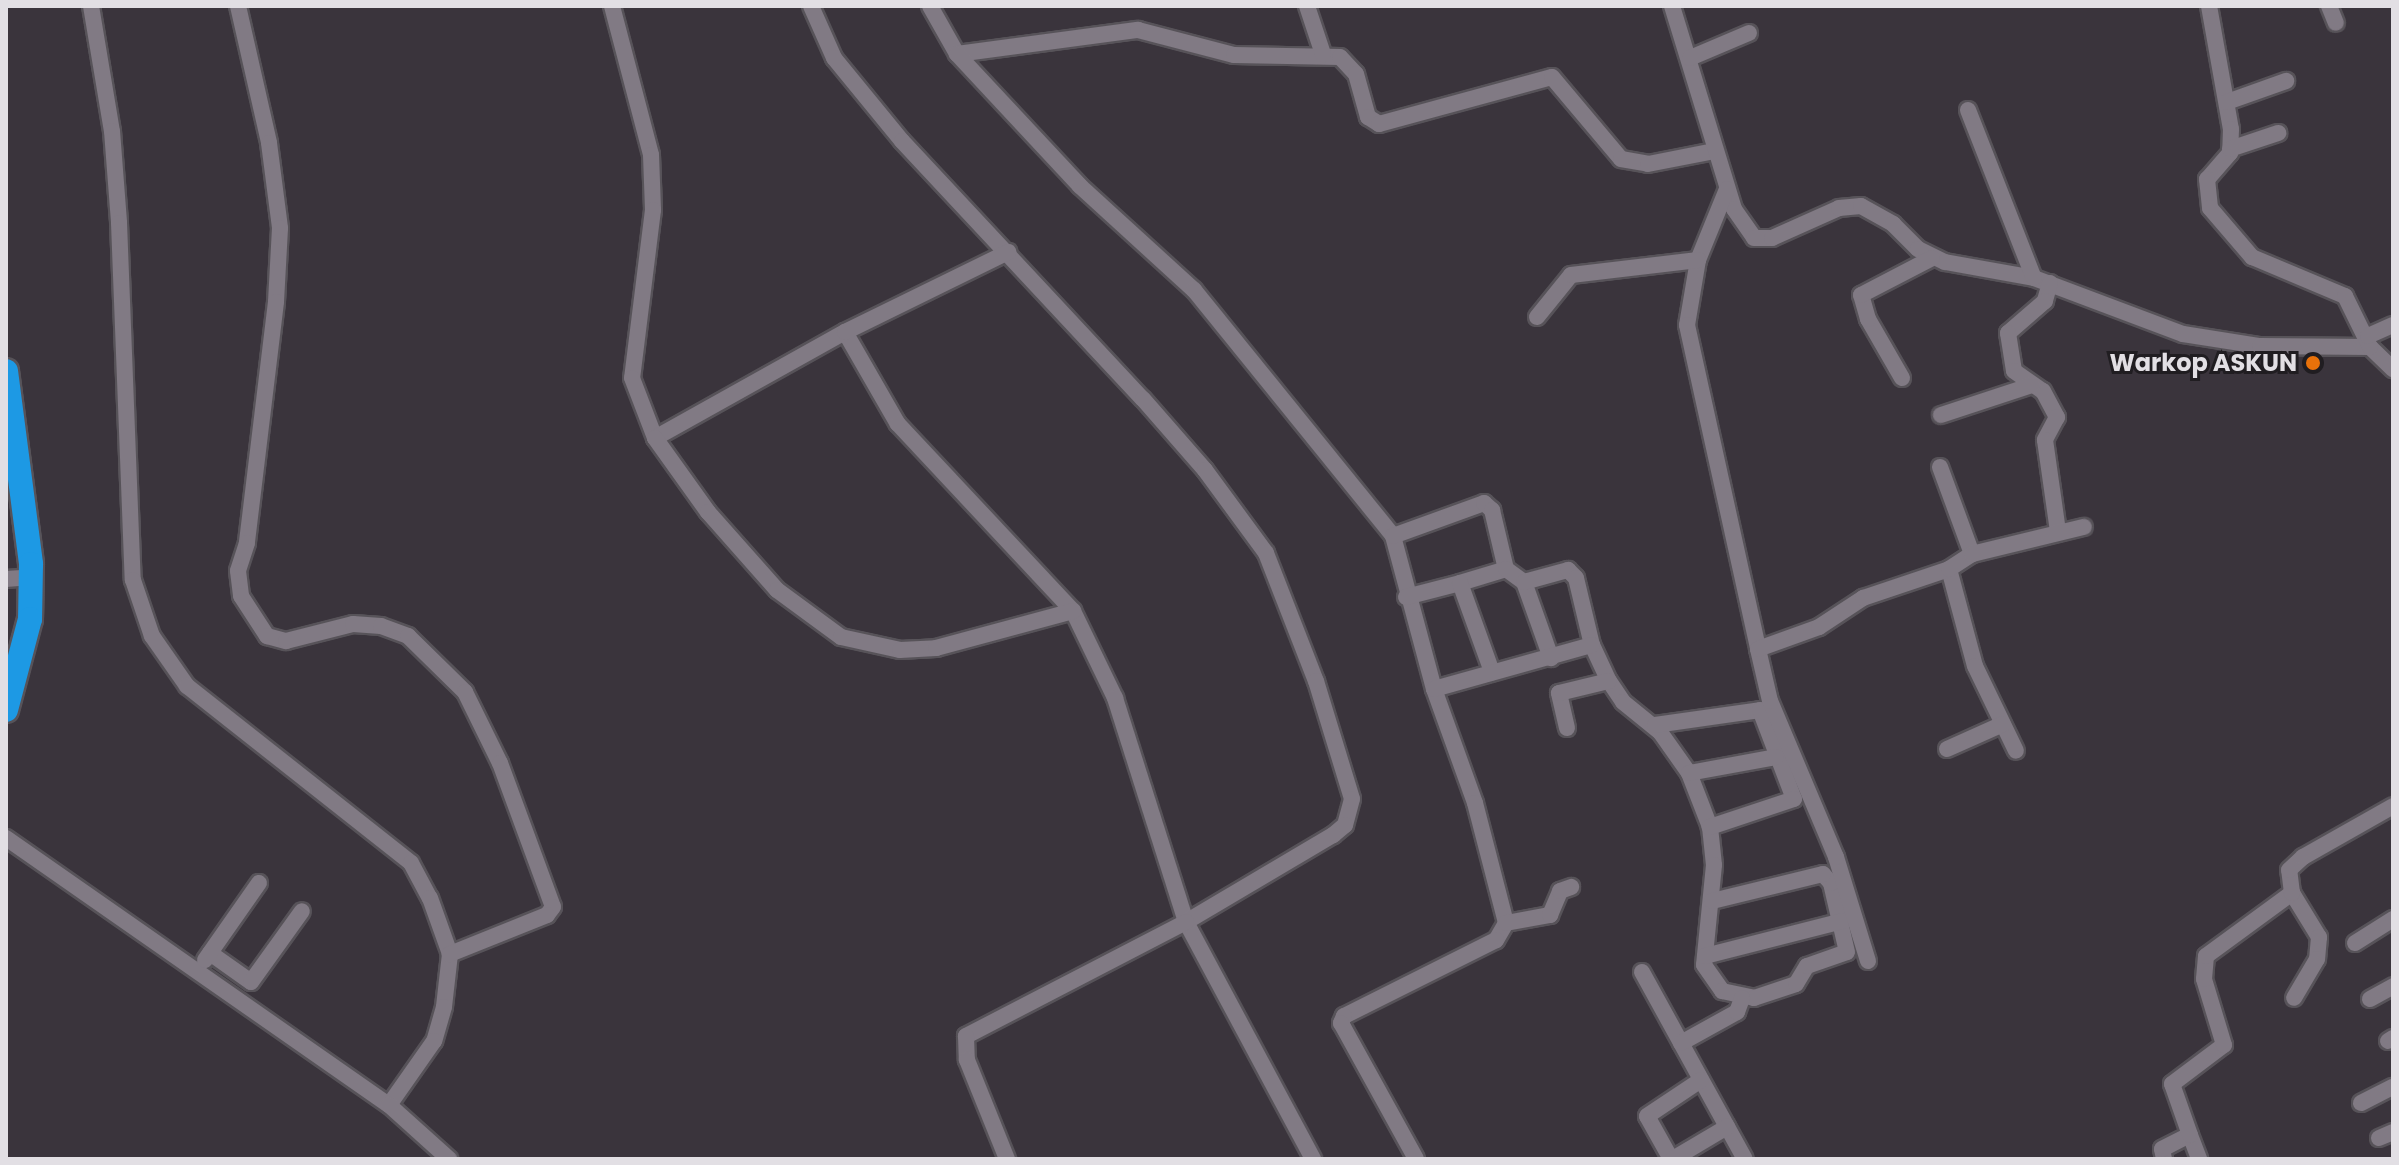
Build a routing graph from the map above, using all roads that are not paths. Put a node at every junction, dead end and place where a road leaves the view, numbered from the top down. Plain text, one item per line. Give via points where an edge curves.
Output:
1 (91, 6) edge
2 (238, 6) edge
3 (612, 6) edge
4 (811, 6) edge
5 (1307, 6) edge
6 (1672, 6) edge
7 (2209, 6) edge
8 (2329, 6) edge
9 (934, 7) edge
10 (2336, 23) dead end
11 (1749, 33) dead end
12 (957, 54) junction
13 (1323, 54) junction
14 (1690, 58) junction
15 (2286, 81) dead end
16 (2227, 102) junction
17 (1968, 110) dead end
18 (2278, 133) dead end
19 (2230, 149) junction
20 (1714, 151) junction
21 (1727, 189) junction
22 (1008, 252) junction
23 (1932, 258) junction
24 (1698, 260) junction
25 (2034, 278) junction
26 (2050, 283) junction
27 (1537, 317) dead end
28 (845, 332) junction
29 (2377, 334) edge
30 (2393, 369) edge
31 (6, 371) edge
32 (1902, 378) dead end
33 (2032, 385) junction
34 (1941, 415) dead end
35 (6, 427) edge
36 (655, 438) junction
37 (1940, 467) dead end
38 (2084, 527) dead end
39 (2058, 531) junction
40 (1393, 536) junction
41 (1972, 554) junction
42 (1506, 569) junction
43 (1949, 569) junction
44 (14, 578) edge
45 (1524, 582) junction
46 (1460, 583) junction
47 (1406, 597) junction
48 (1073, 611) junction
49 (1592, 645) junction
50 (1758, 649) junction
51 (1551, 658) junction
52 (1492, 672) junction
53 (1609, 681) junction
54 (6, 683) edge
55 (1434, 689) junction
56 (6, 710) edge
57 (2003, 724) junction
58 (1655, 725) junction
59 (1567, 728) dead end
60 (1947, 749) dead end
61 (2016, 751) dead end
62 (1776, 757) junction
63 (1689, 773) junction
64 (2393, 806) edge
65 (1710, 827) junction
66 (6, 838) edge
67 (259, 883) dead end
68 (1571, 887) dead end
69 (2292, 893) junction
70 (1712, 901) junction
71 (302, 911) dead end
72 (2393, 919) edge
73 (1842, 921) junction
74 (1186, 922) junction
75 (1506, 923) junction
76 (2355, 943) dead end
77 (210, 953) junction
78 (450, 954) junction
79 (1705, 956) junction
80 (1868, 961) dead end
81 (197, 971) junction
82 (1642, 972) dead end
83 (2390, 980) edge
84 (1742, 998) junction
85 (2294, 998) dead end
86 (2370, 999) dead end
87 (1681, 1043) junction
88 (1701, 1080) junction
89 (2393, 1087) edge
90 (2361, 1103) dead end
91 (389, 1105) junction
92 (1727, 1127) junction
93 (2190, 1135) junction
94 (449, 1159) edge
95 (1007, 1159) edge
96 (1313, 1159) edge
97 (1416, 1159) edge
98 (1672, 1159) edge
99 (1745, 1159) edge
100 (2164, 1159) edge
101 (2199, 1159) edge

1 - 78 street via 112,131 118,208 133,580 152,636 187,686 411,863
2 - 78 street via 269,143 280,228 247,543 238,571 241,596 267,636 286,641 353,624 381,626 408,636 465,692 513,796 553,907 547,915
3 - 36 street via 651,155 653,210 632,378
4 - 22 street via 834,58 902,141
5 - 13 street
6 - 14 street
7 - 16 street
8 - 10 street
9 - 12 street
11 - 14 street
12 - 13 street via 1138,30 1234,55
12 - 40 street via 1080,186 1194,290
13 - 20 street via 1351,64 1364,110 1379,124 1552,77 1621,159 1648,164
14 - 20 street
15 - 16 street
16 - 19 street
17 - 25 street
18 - 19 street
19 - 29 street via 2205,189 2217,220 2252,257 2345,296
20 - 21 street
21 - 23 street via 1745,230 1754,238 1772,238 1839,208 1861,206 1882,216
21 - 24 street
22 - 28 street
22 - 74 street via 1205,470 1266,553 1316,681 1352,799 1345,825 1333,835
23 - 25 street
23 - 32 street via 1861,295 1868,319
24 - 27 street via 1571,275
24 - 50 street via 1687,325
25 - 26 street
26 - 29 street via 2183,334 2260,346
26 - 33 street via 2045,301 2008,333 2014,371
28 - 36 street
28 - 48 street via 898,424
29 - 30 street
31 - 56 highway via 31,564 30,619
33 - 34 street
33 - 39 street via 2043,391 2058,420 2045,440
35 - 44 highway
36 - 48 street via 708,512 777,590 841,637 900,650 936,648
37 - 41 street
38 - 39 street
39 - 41 street
40 - 42 street via 1484,503 1492,510
40 - 47 street
41 - 43 street
42 - 45 street
42 - 46 street
43 - 50 street via 1863,598 1819,627
43 - 57 street via 1975,666
44 - 54 highway
45 - 49 street via 1572,572
45 - 51 street
46 - 47 street
46 - 52 street
47 - 55 street
48 - 74 street via 1115,698
49 - 51 street
49 - 53 street
50 - 80 street via 1770,701 1836,857
51 - 52 street
52 - 55 street
53 - 58 street via 1623,702
53 - 59 street via 1559,693
55 - 75 street via 1475,803
57 - 60 street
57 - 61 street
58 - 62 street via 1757,708
58 - 63 street
62 - 63 street
62 - 65 street via 1794,799
63 - 65 street
64 - 69 street via 2292,866
65 - 70 street
66 - 81 street
67 - 77 street
68 - 75 street via 1560,891 1550,915
69 - 85 street via 2319,937 2317,959
69 - 93 street via 2206,956 2205,985 2224,1045 2172,1084
70 - 73 street via 1823,874 1831,883
70 - 79 street
71 - 77 street via 251,982
72 - 76 street
73 - 79 street
73 - 84 street via 1848,948 1843,956 1807,966 1796,984
74 - 95 street via 966,1036 967,1060
74 - 96 street
75 - 97 street via 1496,940 1344,1016 1341,1023
77 - 81 street
78 - 91 street via 434,1041
79 - 84 street via 1715,984
81 - 91 street
82 - 87 street
83 - 86 street
84 - 87 street via 1737,1012
87 - 88 street
88 - 92 street
88 - 98 street via 1647,1116
89 - 90 street
91 - 94 street
92 - 98 street
92 - 99 street
93 - 100 street via 2162,1149
93 - 101 street

